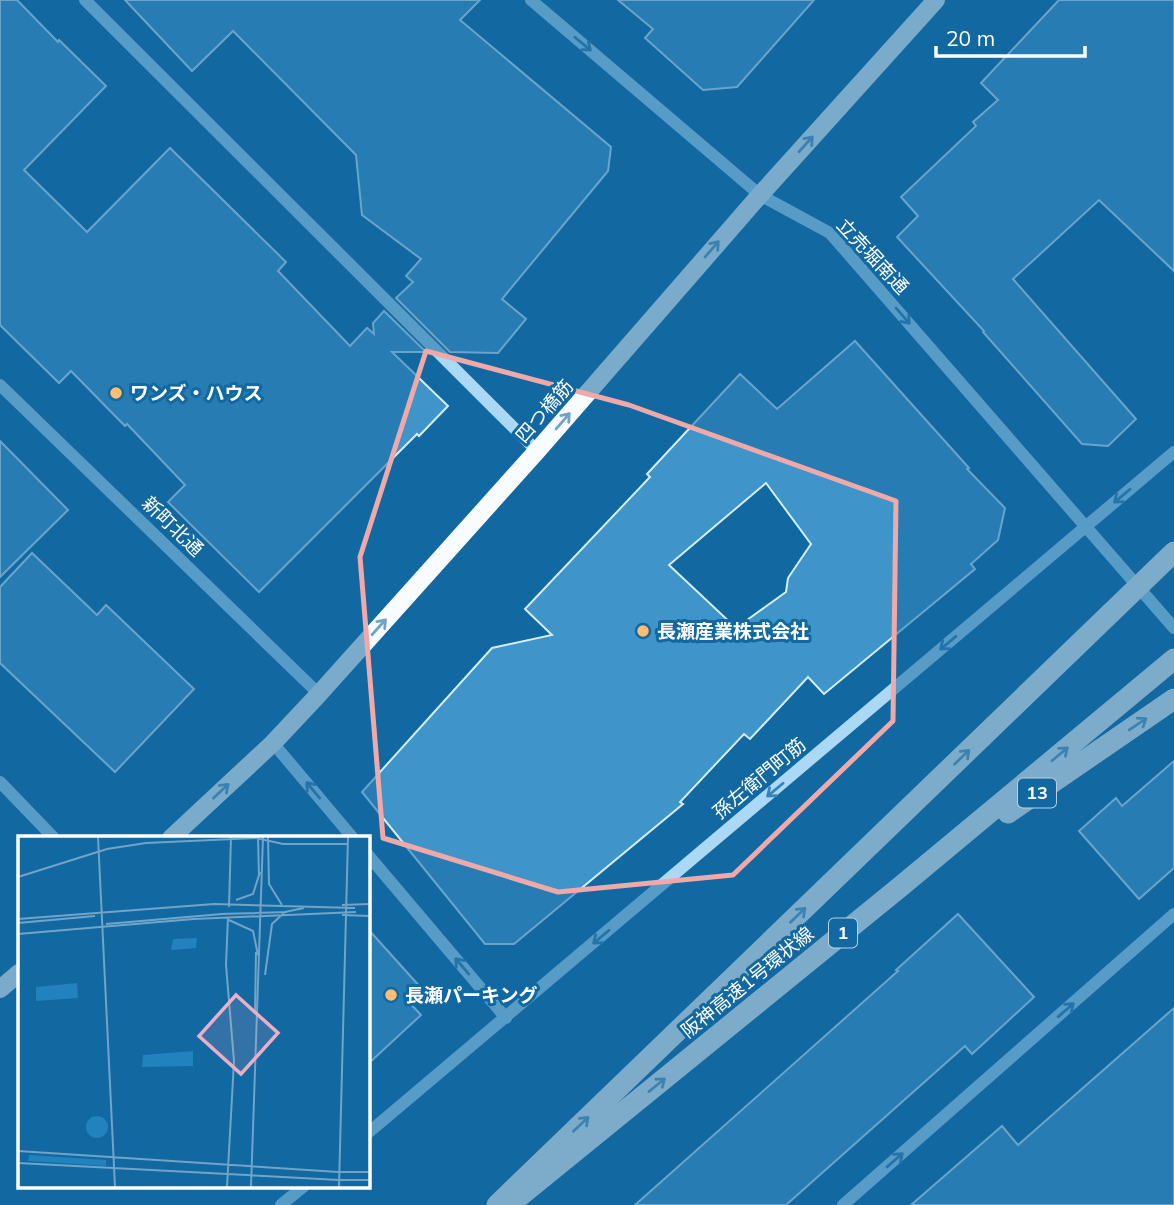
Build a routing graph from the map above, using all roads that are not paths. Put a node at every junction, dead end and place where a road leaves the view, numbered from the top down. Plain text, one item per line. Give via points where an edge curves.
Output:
1 (85, 0) edge
2 (531, 0) edge
3 (936, 0) edge
4 (760, 195) junction
5 (0, 385) edge
6 (537, 451) junction
7 (1174, 452) edge
8 (1086, 526) junction
9 (1174, 552) edge
10 (1174, 628) edge
11 (1174, 659) edge
12 (319, 694) junction
13 (1174, 699) edge
14 (273, 743) junction
15 (0, 782) edge
16 (52, 836) edge
17 (174, 836) edge
18 (351, 836) edge
19 (369, 856) edge
20 (900, 887) junction
21 (1174, 914) edge
22 (18, 974) edge
23 (0, 989) edge
24 (506, 1018) junction
25 (369, 1132) edge
26 (302, 1188) edge
27 (860, 1200) edge
28 (281, 1205) edge
29 (497, 1205) edge
30 (509, 1205) edge
31 (844, 1205) edge

1 - 6 street
2 -> 4 street, 立売堀南通
4 -> 3 main road, 四つ橋筋
6 -> 4 main road, 四つ橋筋
4 -> 8 street, 立売堀南通 via 830,233
5 - 12 street, 新町北通
12 -> 6 main road, 四つ橋筋
7 -> 8 street, 孫左衛門町筋
8 - 10 street, 立売堀南通
8 -> 24 street, 孫左衛門町筋
29 -> 9 highway, bridge
20 -> 11 highway, 阪神高速1号環状線 / 1
12 - 14 main road, 四つ橋筋
20 -> 13 highway, 13
17 -> 14 main road, 四つ橋筋
18 -> 14 street
15 - 16 street
24 -> 19 street
30 -> 20 highway, 阪神高速1号環状線 / 1
27 -> 21 street
22 - 23 main road
24 - 25 street, 孫左衛門町筋
26 - 28 street
27 - 31 street

